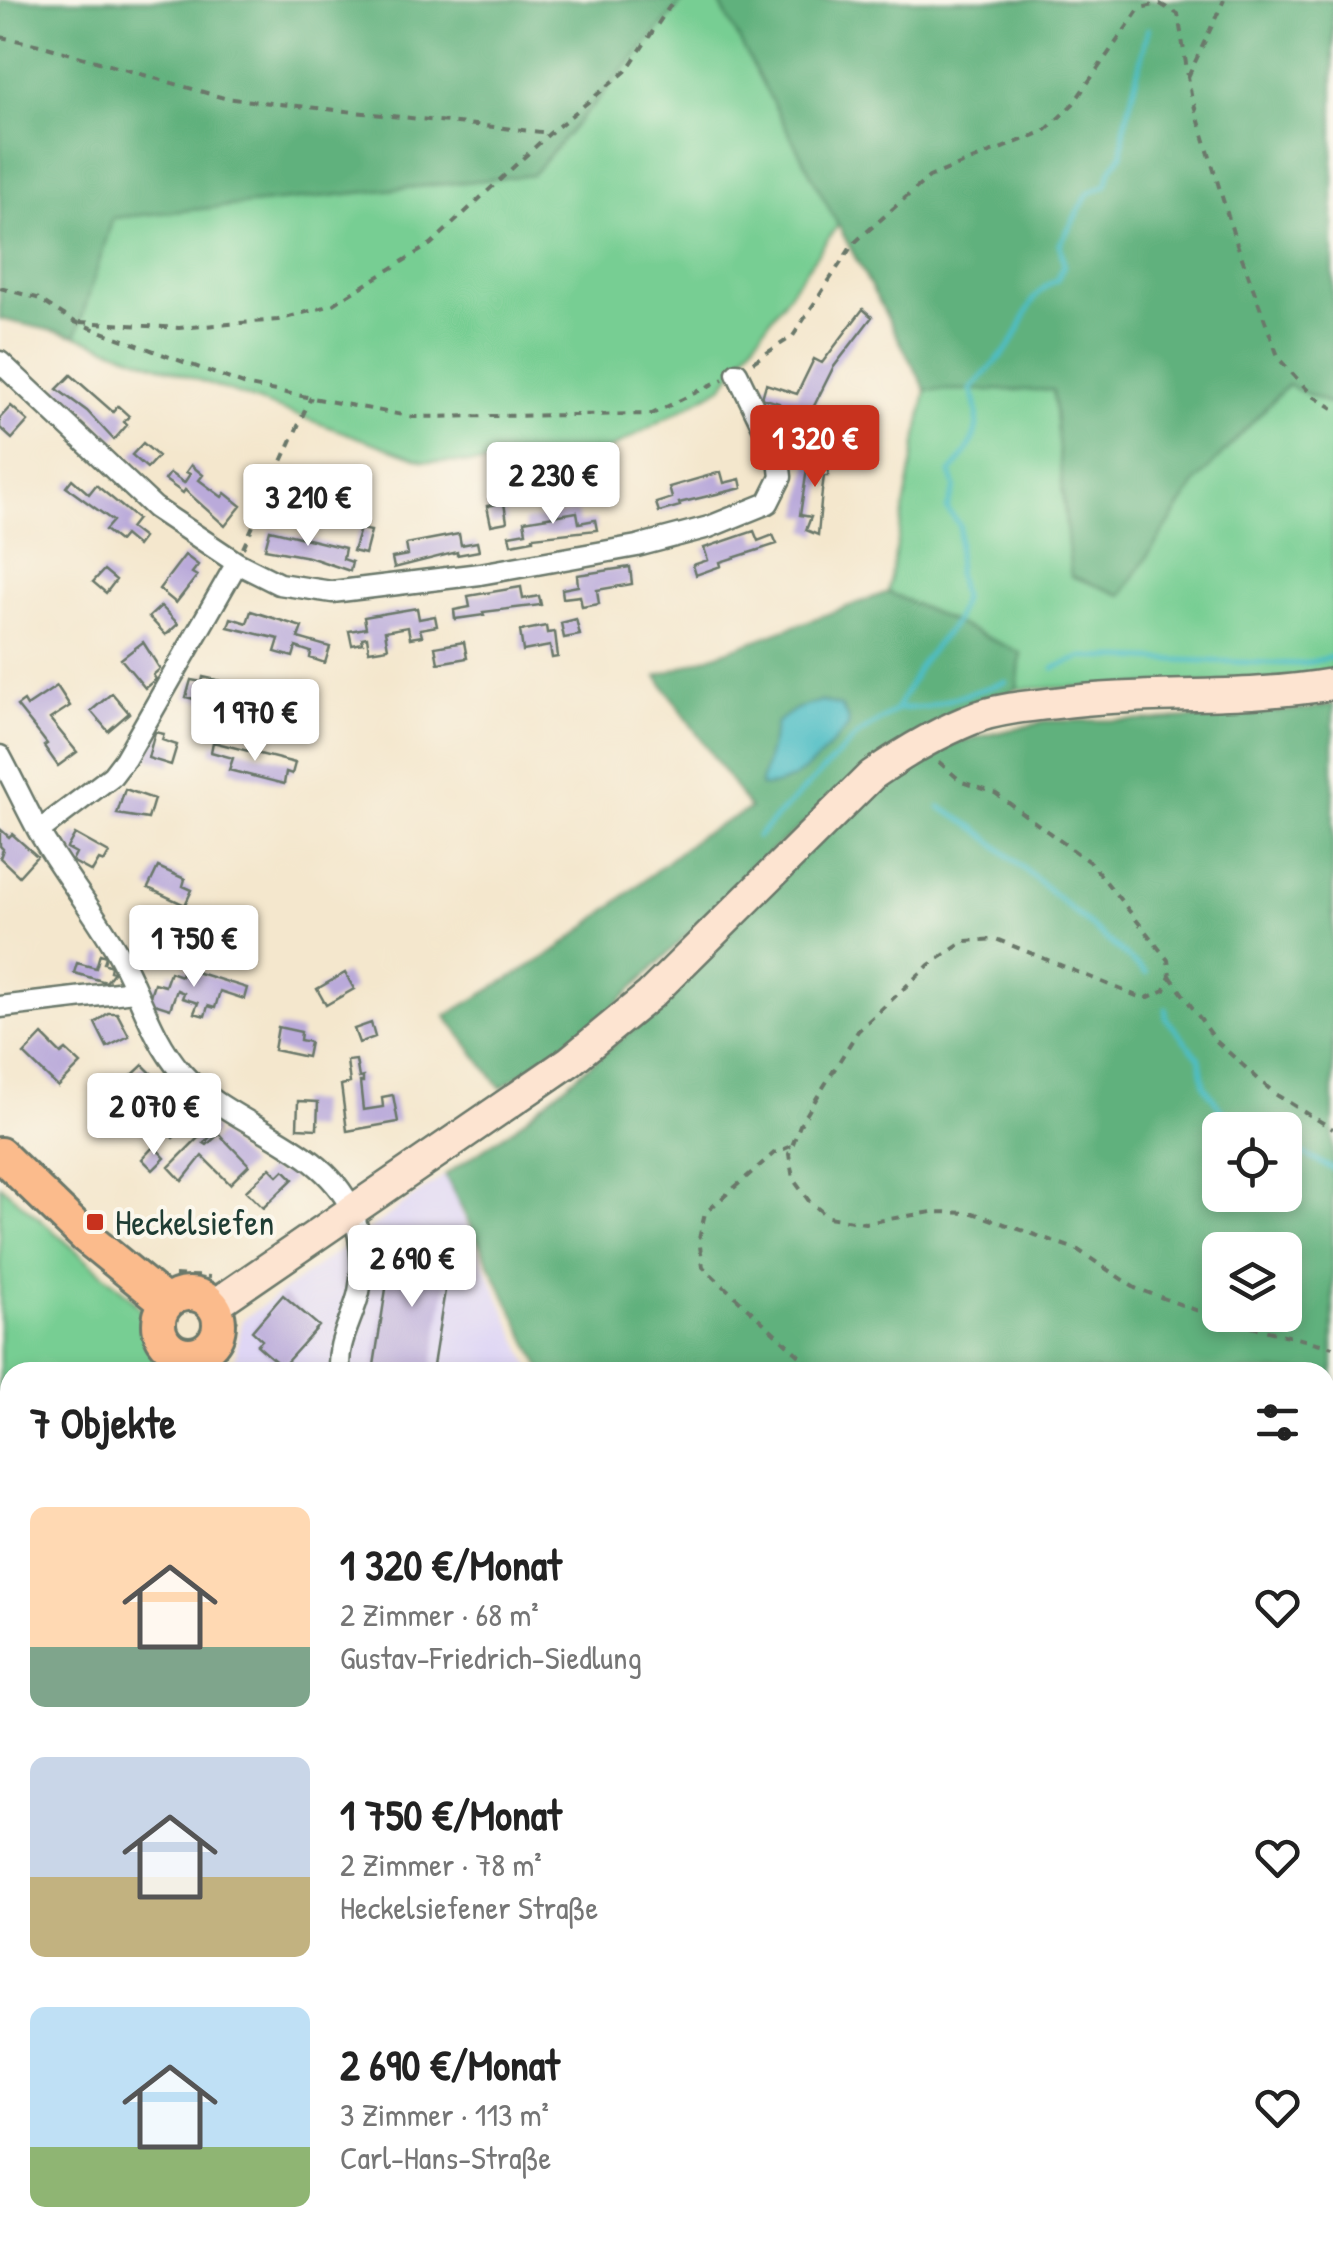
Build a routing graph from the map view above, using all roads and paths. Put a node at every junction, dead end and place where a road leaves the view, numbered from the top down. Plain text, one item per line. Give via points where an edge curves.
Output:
1 (674, 0) edge
2 (1224, 0) edge
3 (0, 37) edge
4 (1188, 77) junction
5 (550, 133) junction
6 (0, 288) edge
7 (75, 322) junction
8 (1, 358) edge
9 (737, 373) junction
10 (311, 398) junction
11 (1333, 408) edge
12 (237, 563) junction
13 (1333, 684) edge
14 (926, 742) junction
15 (0, 756) edge
16 (39, 831) junction
17 (1170, 976) junction
18 (134, 991) junction
19 (0, 1007) edge
20 (1333, 1128) edge
21 (792, 1146) junction
22 (0, 1154) edge
23 (352, 1210) junction
24 (168, 1289) junction
25 (226, 1296) junction
26 (1333, 1348) edge
27 (203, 1362) edge
28 (226, 1362) edge
29 (341, 1362) edge
30 (806, 1362) edge

1 - 5 path via 626,71
2 - 4 path
3 - 5 path via 224,98
4 - 9 path via 1178,14 1160,4 1140,8 1073,104 1045,131 928,178 852,244 793,336
4 - 11 path via 1234,236 1280,360
5 - 7 path via 431,244 332,304 278,320 178,328
6 - 7 path via 37,298
7 - 10 path via 249,386
8 - 12 street via 155,508
9 - 10 path via 652,414 412,416
9 - 12 street via 781,477 768,503 710,526 539,564 332,592 279,584
10 - 12 path
12 - 16 street via 125,759
13 - 14 main road via 1024,707 982,716
14 - 17 path via 962,782 995,792 1092,864 1168,960
14 - 23 main road via 872,774 650,995 570,1061
15 - 16 street
16 - 18 street via 119,955
17 - 20 path via 1216,1041 1275,1094
17 - 21 path via 1165,990 1144,1000 996,939 966,940 928,965 858,1032
18 - 19 street
18 - 23 street via 184,1077 325,1173
21 - 26 path via 794,1179 828,1217 865,1224 973,1212 1078,1250 1135,1288 1223,1320
21 - 30 path via 774,1153 705,1213 698,1239 704,1266
22 - 24 main road via 86,1237
23 - 25 main road
23 - 29 street via 359,1292
24 - 25 main road
24 - 25 path via 228,1273
24 - 27 main road via 159,1322 164,1340
25 - 27 main road
25 - 28 path via 248,1304 235,1322

